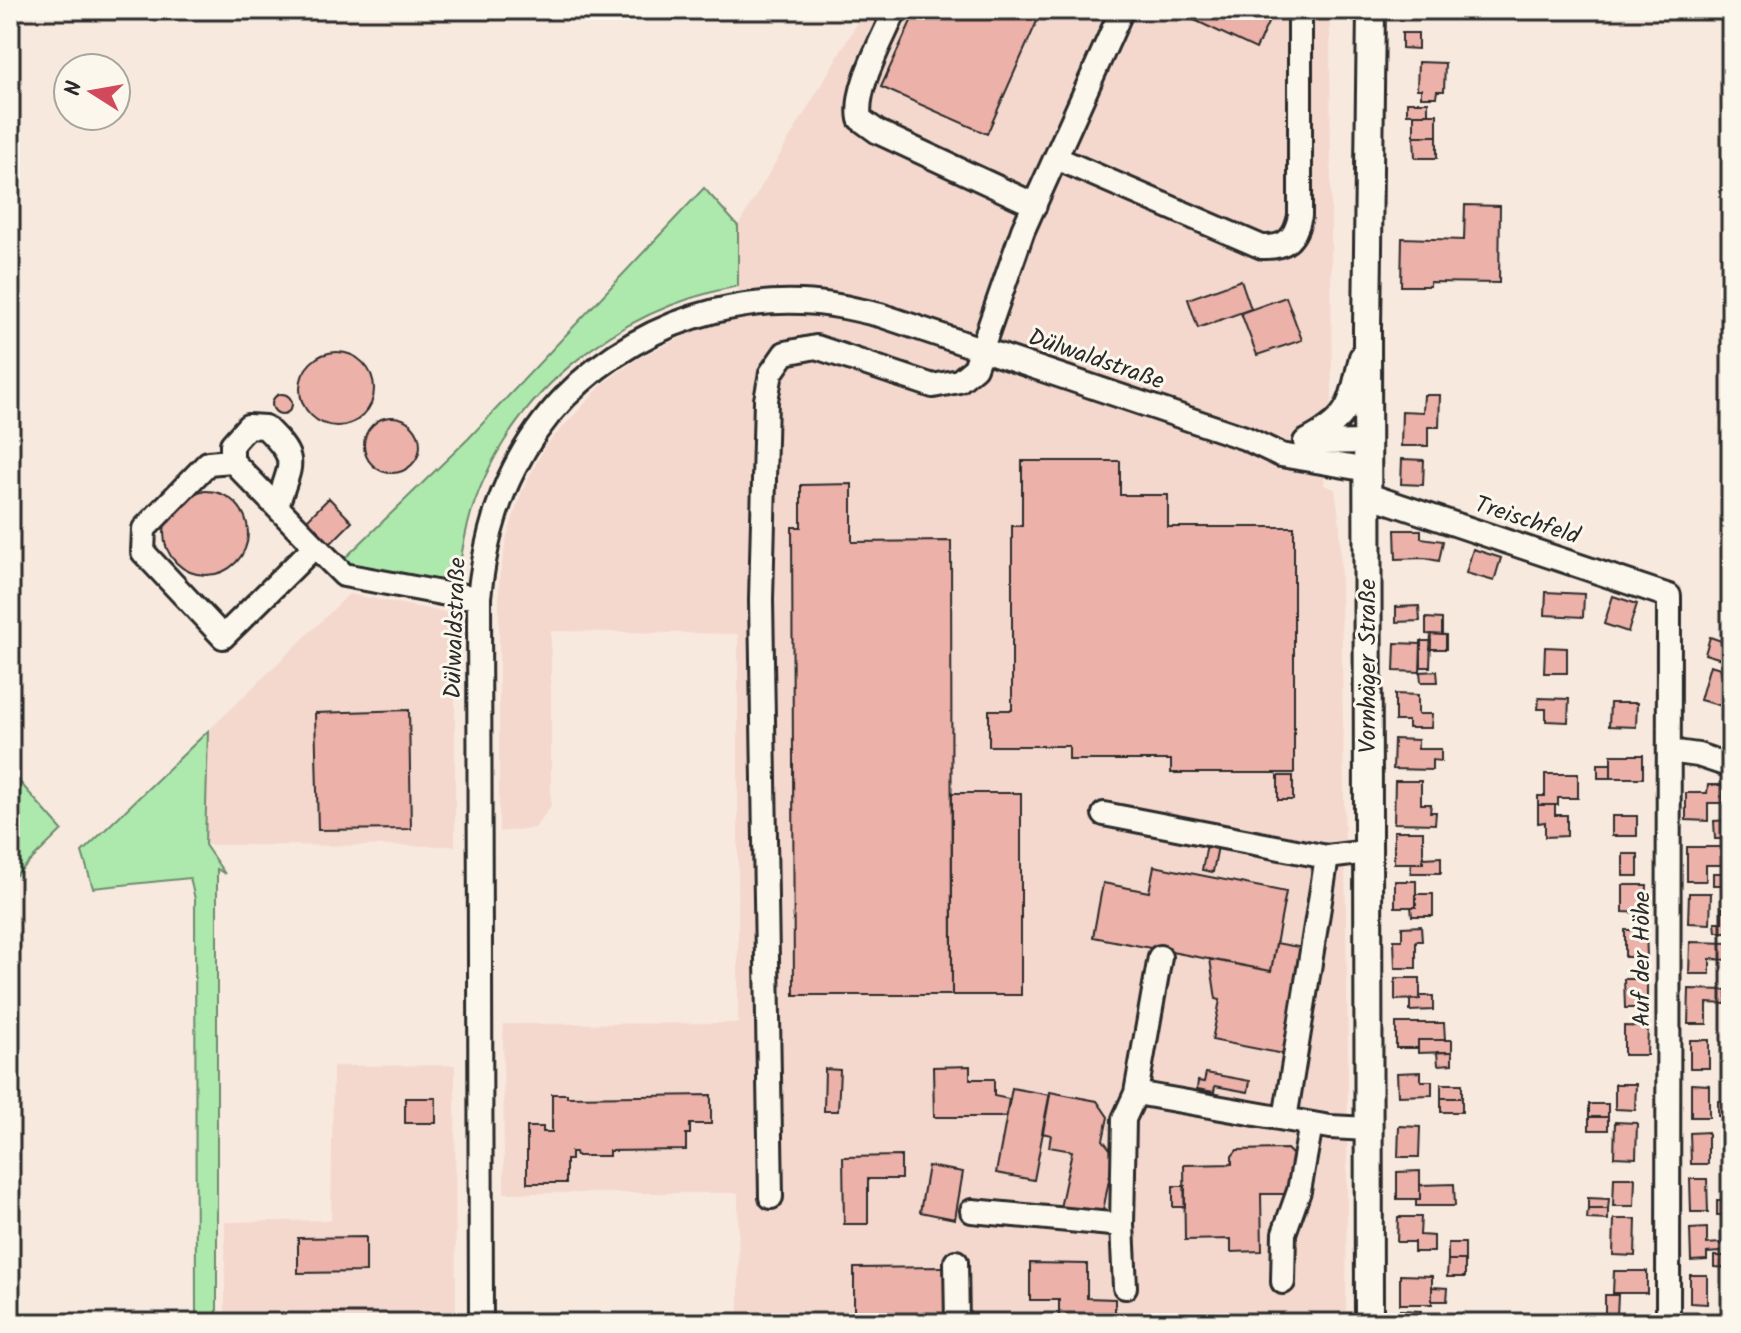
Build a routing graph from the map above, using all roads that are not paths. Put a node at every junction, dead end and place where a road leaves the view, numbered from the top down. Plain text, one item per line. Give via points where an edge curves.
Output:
1 (895, 10) edge
2 (1122, 10) edge
3 (1300, 10) edge
4 (1371, 10) edge
5 (1056, 158) junction
6 (1035, 205) junction
7 (1367, 329) junction
8 (983, 350) junction
9 (1245, 438) junction
10 (1305, 442) junction
11 (1368, 442) junction
12 (232, 461) junction
13 (1368, 483) junction
14 (277, 507) junction
15 (315, 546) junction
16 (1669, 596) joint
17 (479, 597) junction
18 (1669, 751) junction
19 (1731, 766) edge
20 (1104, 814) dead end
21 (1367, 852) junction
22 (1327, 857) junction
23 (1160, 957) dead end
24 (1136, 1093) junction
25 (1285, 1119) junction
26 (1311, 1124) junction
27 (1368, 1129) junction
28 (771, 1197) dead end
29 (972, 1211) dead end
30 (1122, 1225) junction
31 (956, 1262) dead end
32 (1283, 1282) dead end
33 (1125, 1287) dead end
34 (481, 1323) edge
35 (957, 1323) edge
36 (1369, 1323) edge
37 (1668, 1323) edge

1 - 6 street via 861,91 860,119
2 - 5 street
3 - 5 street via 1300,216 1290,240 1277,248 1262,247
4 - 7 main road, Vornhäger Straße
5 - 6 street
6 - 8 street
7 - 10 street via 1344,414 1330,429
7 - 11 main road, Vornhäger Straße
8 - 9 street, Dülwaldstraße
8 - 17 street, Dülwaldstraße via 880,315 803,302 731,307 645,337 591,373 537,430 496,510
8 - 28 street via 975,368 959,381 933,386 816,347 785,353 771,373 761,600
9 - 10 street, Dülwaldstraße
9 - 13 street, Dülwaldstraße
10 - 11 street, Dülwaldstraße
11 - 13 main road, Vornhäger Straße
12 - 14 street
12 - 14 street via 232,444 248,426 265,427 287,449 291,460
12 - 15 street via 208,463 144,529 143,552 223,637
13 - 16 street, Treischfeld
13 - 21 main road, Vornhäger Straße
14 - 15 street
15 - 17 street via 344,575
16 - 18 street, Auf der Höhe
17 - 34 street, Dülwaldstraße
18 - 19 street
18 - 37 street, Auf der Höhe
20 - 22 street
21 - 22 street
21 - 27 main road, Vornhäger Straße
22 - 25 street
23 - 24 street
24 - 25 street
24 - 30 street via 1124,1119
25 - 26 street
26 - 27 street
26 - 32 street via 1299,1191 1284,1233
27 - 36 main road, Vornhäger Straße
29 - 30 street
30 - 33 street
31 - 35 street

